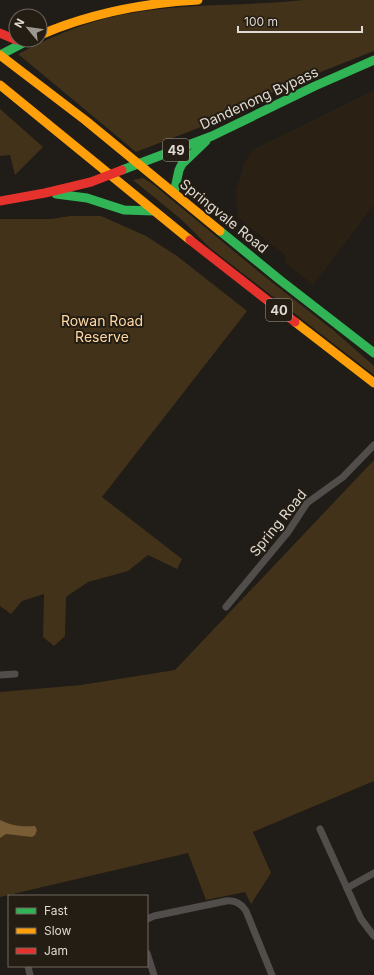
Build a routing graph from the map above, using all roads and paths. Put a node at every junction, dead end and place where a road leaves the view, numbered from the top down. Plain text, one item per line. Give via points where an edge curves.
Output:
1 (198, 0) edge
2 (48, 32) edge
3 (10, 48) edge
4 (0, 55) edge
5 (374, 60) edge
6 (0, 85) edge
7 (212, 136) junction
8 (139, 164) junction
9 (109, 175) junction
10 (45, 193) junction
11 (174, 193) junction
12 (0, 200) edge
13 (154, 211) junction
14 (374, 353) edge
15 (374, 383) edge
16 (374, 445) edge
17 (226, 607) dead end
18 (15, 674) dead end
19 (0, 675) edge
20 (320, 829) dead end
21 (374, 873) edge
22 (347, 888) junction
23 (148, 919) edge
24 (374, 936) edge
25 (148, 956) edge
26 (154, 975) edge
27 (272, 975) edge

1 - 2 highway via 125,8 75,21
3 - 4 highway
4 - 8 highway, Springvale Road / 40
5 - 7 highway, Dandenong Bypass / 49
6 - 9 highway, 40
7 - 8 highway, Dandenong Bypass / 49
7 - 11 highway via 182,164
8 - 9 highway, Dandenong Bypass / 49
8 - 11 highway, Springvale Road / 40
9 - 10 highway, 49
9 - 13 highway, 40
10 - 12 highway, 49
10 - 13 highway via 86,198 124,210
11 - 14 highway, Springvale Road / 40 via 285,285
13 - 15 highway, 40
16 - 17 street, Spring Road via 342,477 307,503 288,532
18 - 19 street
20 - 22 street
21 - 22 street
22 - 24 street via 361,919
23 - 27 street via 226,901 235,902 246,911
25 - 26 street

